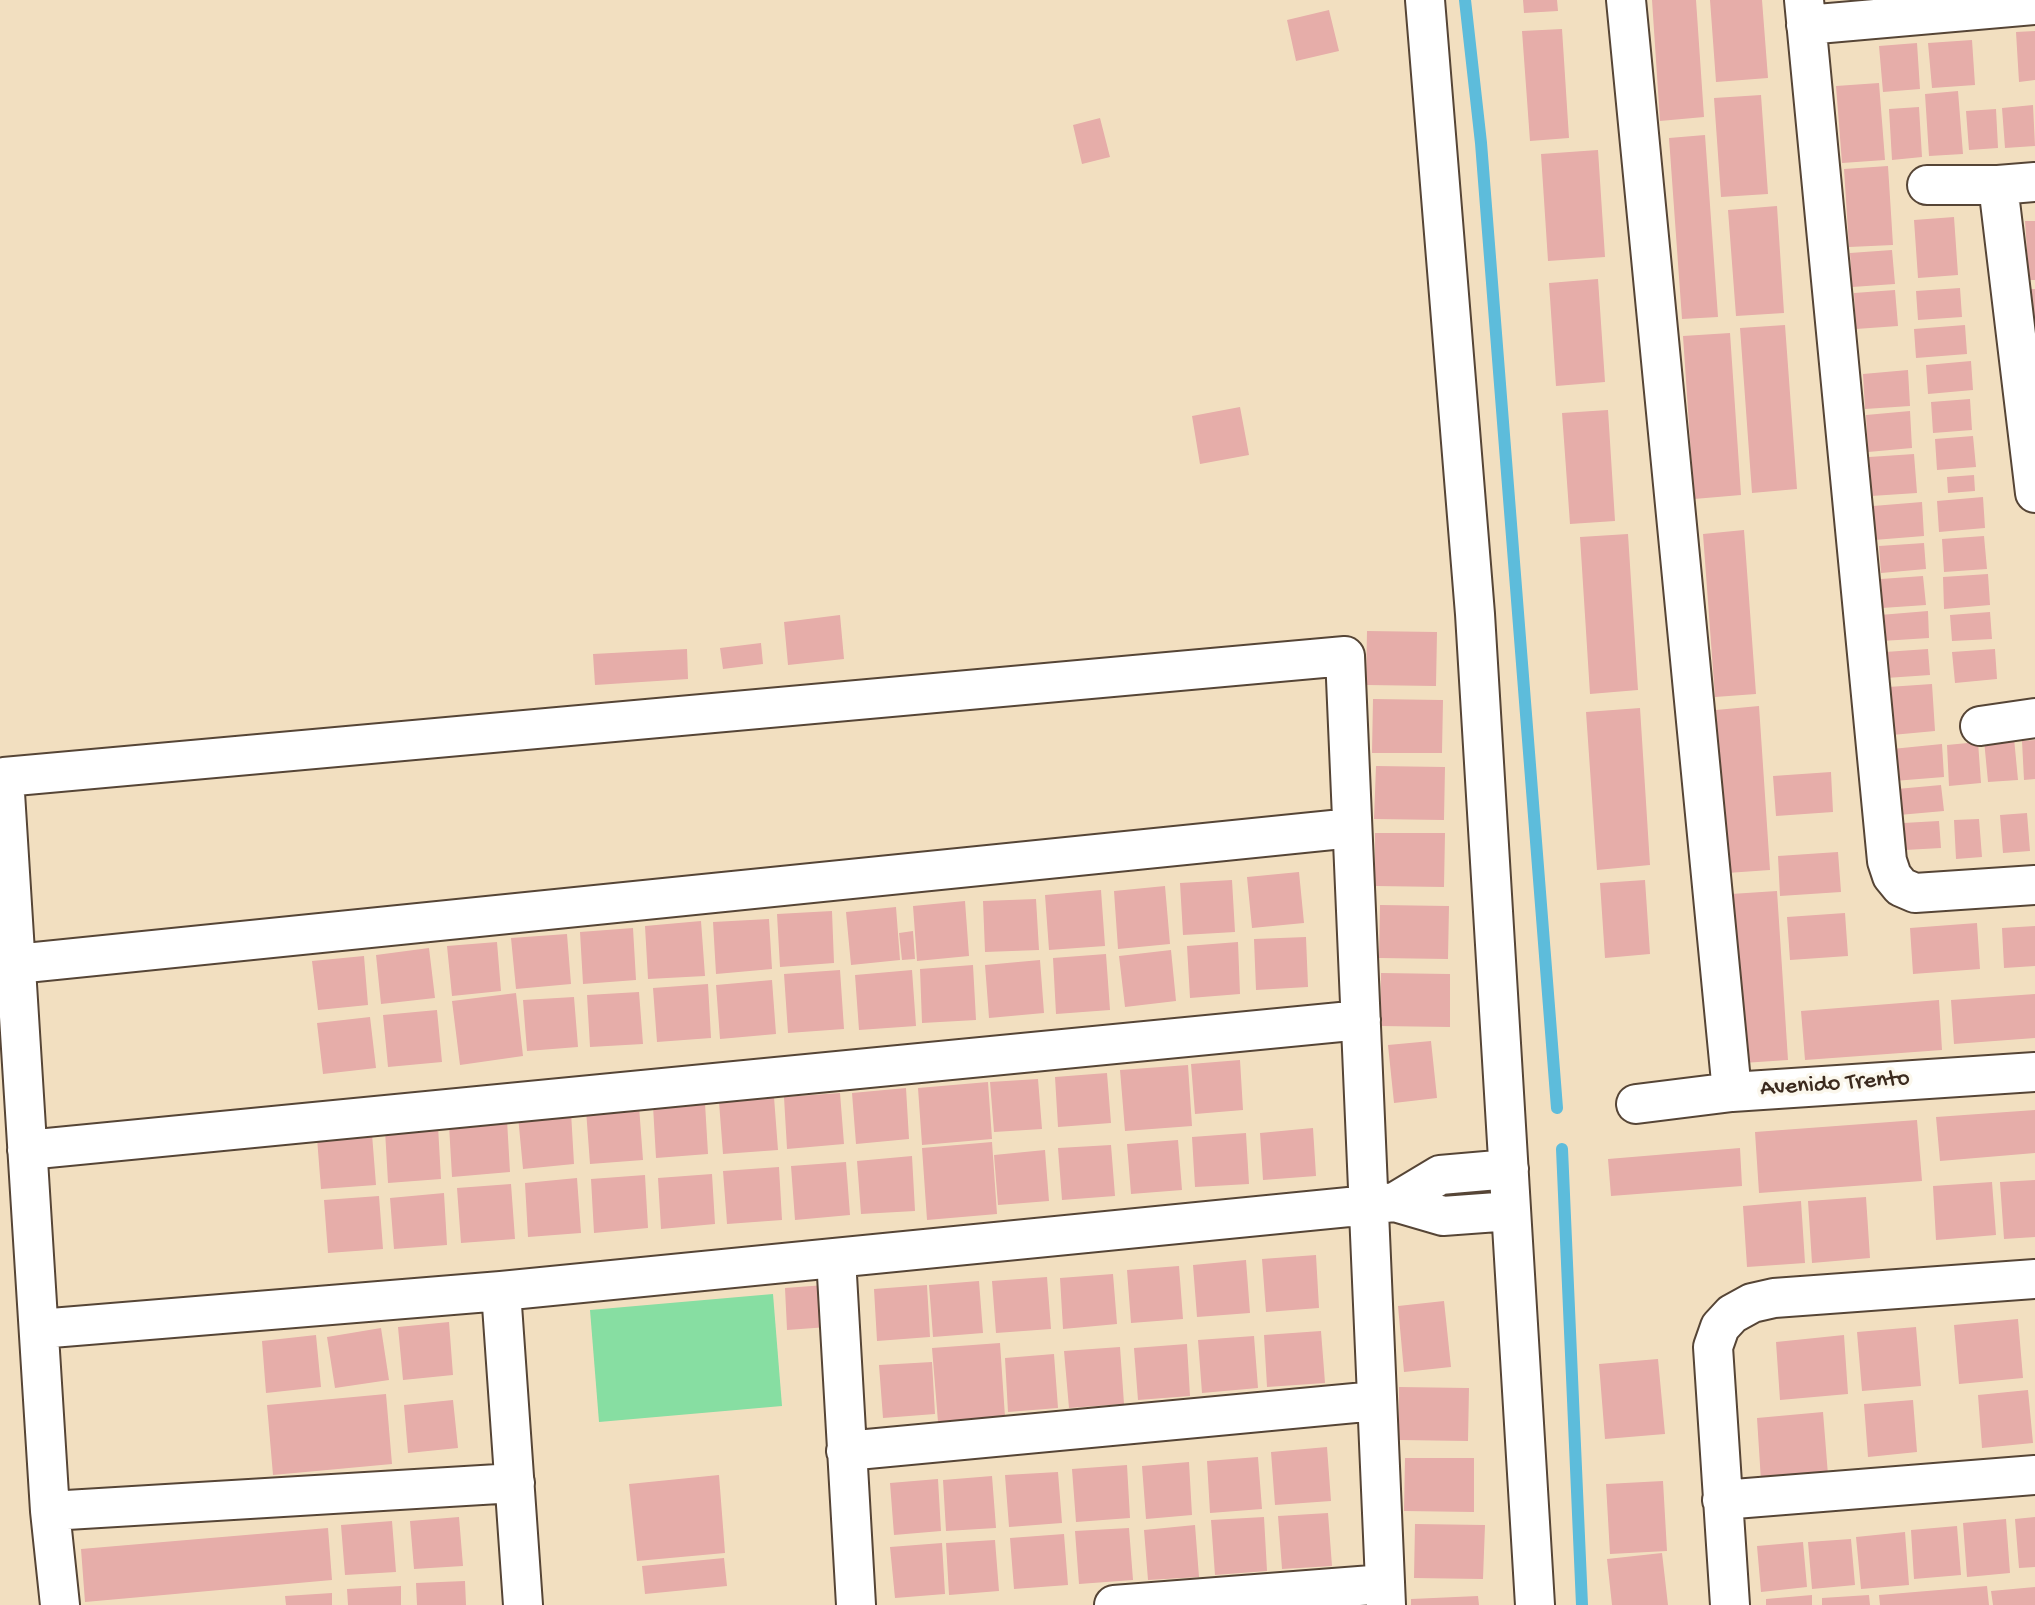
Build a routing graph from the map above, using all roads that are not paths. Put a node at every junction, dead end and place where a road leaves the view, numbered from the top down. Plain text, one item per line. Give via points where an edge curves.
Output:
1 (1425, 0) edge
2 (1626, 0) edge
3 (2035, 5) edge
4 (1805, 13) edge
5 (2017, 184) edge
6 (1927, 185) dead end
7 (2035, 494) edge
8 (2035, 718) edge
9 (1980, 726) dead end
10 (1352, 828) junction
11 (2035, 885) edge
12 (16, 964) junction
13 (1361, 1020) junction
14 (2035, 1072) edge
15 (1732, 1092) junction
16 (1636, 1104) dead end
17 (27, 1150) junction
18 (1509, 1170) junction
19 (1382, 1204) junction
20 (1511, 1210) junction
21 (836, 1258) junction
22 (2035, 1279) edge
23 (502, 1291) junction
24 (39, 1329) junction
25 (1377, 1401) junction
26 (846, 1451) junction
27 (2035, 1475) edge
28 (515, 1483) junction
29 (1722, 1500) junction
30 (50, 1511) junction
31 (1385, 1594) edge
32 (60, 1605) edge
33 (523, 1605) edge
34 (856, 1605) edge
35 (1114, 1605) edge
36 (1535, 1605) edge
37 (1730, 1605) edge

1 - 18 street via 1475,614
2 - 15 street
3 - 4 street
4 - 11 street via 1887,861 1901,887 1915,893
5 - 6 street
5 - 7 street
8 - 9 street
10 - 12 street
10 - 12 street via 1345,656 4,777
10 - 13 street
12 - 17 street
13 - 17 street
13 - 19 street
14 - 15 street, Avenido Trento
15 - 16 street, Avenido Trento
17 - 24 street
18 - 19 street via 1440,1175
18 - 20 street
19 - 20 street via 1443,1216
19 - 21 street
19 - 25 street
20 - 36 street
21 - 23 street
21 - 26 street
22 - 29 street via 1774,1298 1732,1314 1720,1327 1713,1347
23 - 24 street
23 - 28 street
24 - 30 street
25 - 26 street
25 - 31 street
26 - 34 street
27 - 29 street
28 - 30 street
28 - 33 street
29 - 37 street
30 - 32 street
31 - 35 street

